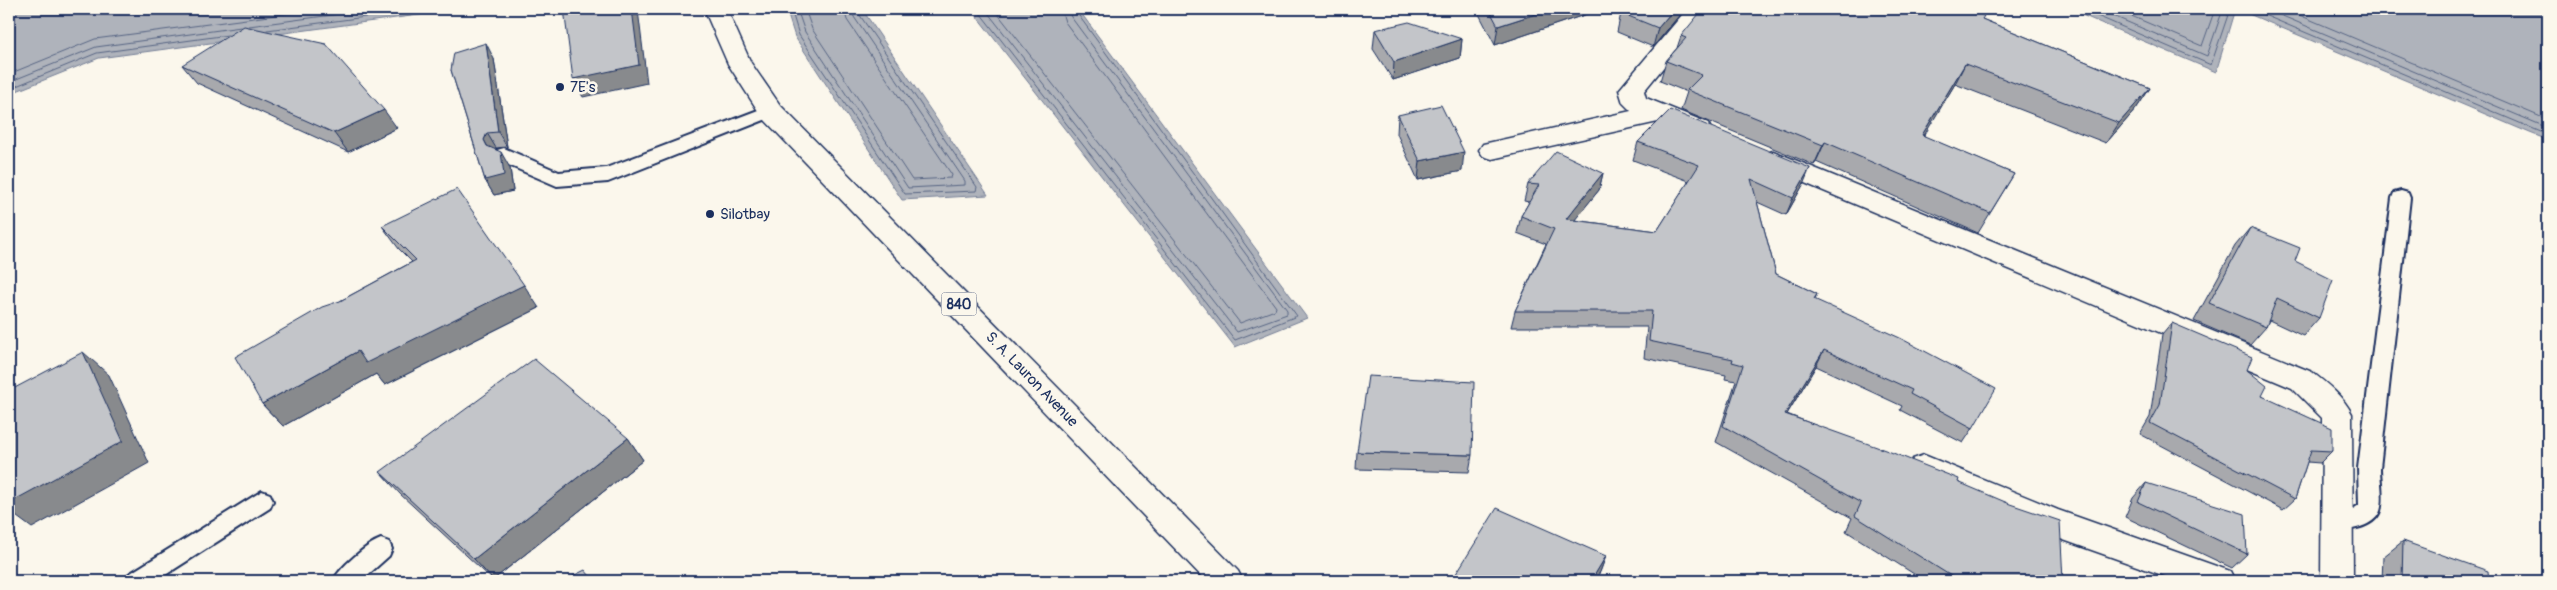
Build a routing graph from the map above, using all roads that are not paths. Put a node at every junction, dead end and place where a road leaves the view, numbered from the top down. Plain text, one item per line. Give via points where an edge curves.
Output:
1 (716, 9) edge
2 (1699, 9) edge
3 (771, 111) junction
4 (1660, 113) junction
5 (1724, 140) edge
6 (1492, 150) dead end
7 (1752, 151) edge
8 (504, 155) dead end
9 (2401, 198) dead end
10 (1896, 456) edge
11 (262, 500) dead end
12 (2337, 521) junction
13 (381, 549) dead end
14 (137, 581) edge
15 (345, 581) edge
16 (1227, 581) edge
17 (2219, 581) edge
18 (2337, 581) edge

1 - 3 main road, S. A. Lauron Avenue / 840 via 740,64
2 - 4 main road via 1631,90 1635,103
3 - 8 lane via 608,175 557,179
3 - 16 main road, S. A. Lauron Avenue / 840
4 - 5 main road
4 - 6 main road
7 - 12 main road via 2302,380 2337,414
9 - 12 lane via 2369,468 2370,510 2358,518
10 - 17 main road via 2050,521
11 - 14 lane
12 - 18 main road
13 - 15 lane

